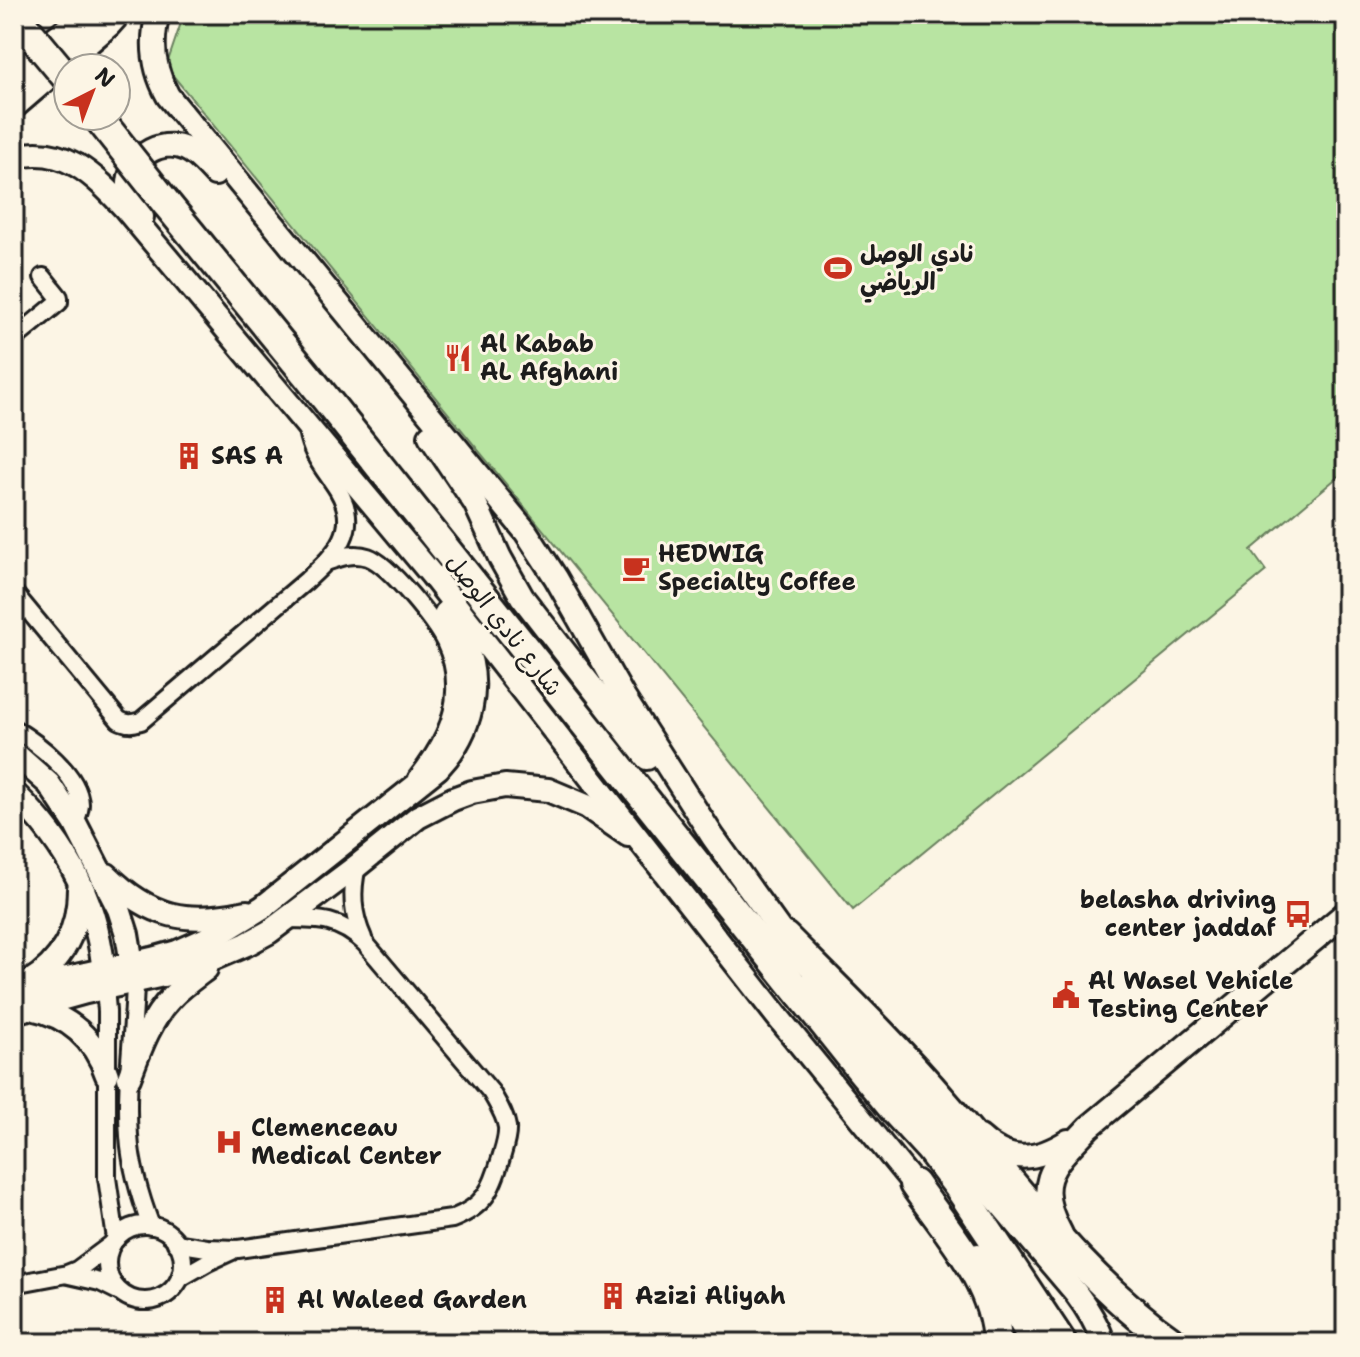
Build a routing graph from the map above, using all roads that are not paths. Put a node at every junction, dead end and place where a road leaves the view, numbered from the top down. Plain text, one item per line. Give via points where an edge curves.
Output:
1 (14, 14) edge
2 (90, 14) edge
3 (115, 14) edge
4 (158, 14) edge
5 (52, 60) edge
6 (14, 74) edge
7 (14, 103) edge
8 (110, 132) edge
9 (14, 157) edge
10 (260, 208) junction
11 (162, 252) junction
12 (43, 277) dead end
13 (14, 339) edge
14 (310, 379) junction
15 (402, 382) junction
16 (306, 425) junction
17 (326, 562) junction
18 (432, 575) junction
19 (14, 593) edge
20 (14, 729) edge
21 (14, 753) edge
22 (577, 759) junction
23 (409, 790) junction
24 (14, 793) edge
25 (688, 797) junction
26 (75, 823) junction
27 (646, 847) junction
28 (357, 866) junction
29 (86, 868) junction
30 (263, 907) junction
31 (1344, 918) edge
32 (287, 919) junction
33 (785, 937) junction
34 (365, 943) junction
35 (226, 954) junction
36 (134, 973) junction
37 (105, 979) junction
38 (18, 1000) edge
39 (118, 1076) junction
40 (943, 1101) junction
41 (1089, 1127) junction
42 (914, 1184) junction
43 (151, 1226) junction
44 (114, 1242) junction
45 (176, 1243) junction
46 (238, 1249) junction
47 (1076, 1257) junction
48 (67, 1274) junction
49 (180, 1278) junction
50 (14, 1284) edge
51 (119, 1291) junction
52 (997, 1343) edge
53 (1032, 1343) edge
54 (1062, 1343) edge
55 (1104, 1343) edge
56 (1174, 1343) edge

1 - 5 highway, bridge
2 - 6 highway
3 - 7 highway
4 - 10 street, شارع نادي الوصل via 153,54 168,96
8 - 14 highway, bridge
9 - 11 street, شارع نادي الوصل via 52,155 77,164 98,179
10 - 11 street via 189,150 170,145 152,149 132,169 129,188
10 - 15 street, شارع نادي الوصل
11 - 16 street, شارع نادي الوصل
12 - 13 street via 59,302
14 - 22 street
14 - 54 highway via 861,1070 930,1149
15 - 25 street, شارع نادي الوصل via 543,556
15 - 25 street, شارع نادي الوصل via 475,503 522,597 659,773
16 - 17 street via 317,460 349,517 345,535
16 - 18 street, شارع نادي الوصل
17 - 19 street via 133,724 113,715
17 - 23 street via 356,555 377,561 434,625 449,652 455,682 453,713 442,741
18 - 22 street, شارع نادي الوصل
18 - 23 street via 440,603 467,651 473,695 456,747
20 - 26 street via 46,752 75,785 80,804
21 - 26 street via 49,784
22 - 27 street, شارع نادي الوصل
23 - 30 street
24 - 29 street
25 - 33 street, شارع نادي الوصل
26 - 29 street
27 - 28 street via 574,800 548,790 505,786 435,807
27 - 42 street, شارع نادي الوصل
28 - 32 street
28 - 34 street via 353,898
29 - 30 street via 156,912 174,916 210,918
29 - 36 street via 108,884 127,934
29 - 37 street
29 - 38 street via 70,940
30 - 36 street
31 - 41 street
32 - 34 street via 339,924
32 - 35 street
33 - 40 highway
33 - 55 street, شارع نادي الوصل via 843,1018 1076,1293
34 - 46 street via 491,1092 505,1117 505,1144 494,1182 478,1205 452,1219
35 - 36 street via 186,970
35 - 39 street via 161,1009
36 - 37 street
36 - 39 street
37 - 38 street
37 - 39 street
38 - 39 street via 79,1030
39 - 43 street
39 - 44 street via 107,1178
40 - 41 street via 986,1142 1013,1156 1044,1154
40 - 47 highway
41 - 47 street via 1057,1161 1047,1190 1058,1228
42 - 52 highway via 982,1287 995,1320
42 - 53 street, شارع نادي الوصل via 974,1250
43 - 44 street via 128,1229
43 - 45 street
44 - 48 street
44 - 51 street via 107,1269
45 - 46 street
45 - 49 street via 182,1260
46 - 49 street
47 - 56 highway
48 - 50 street
48 - 51 street
49 - 51 street via 166,1295 150,1301

